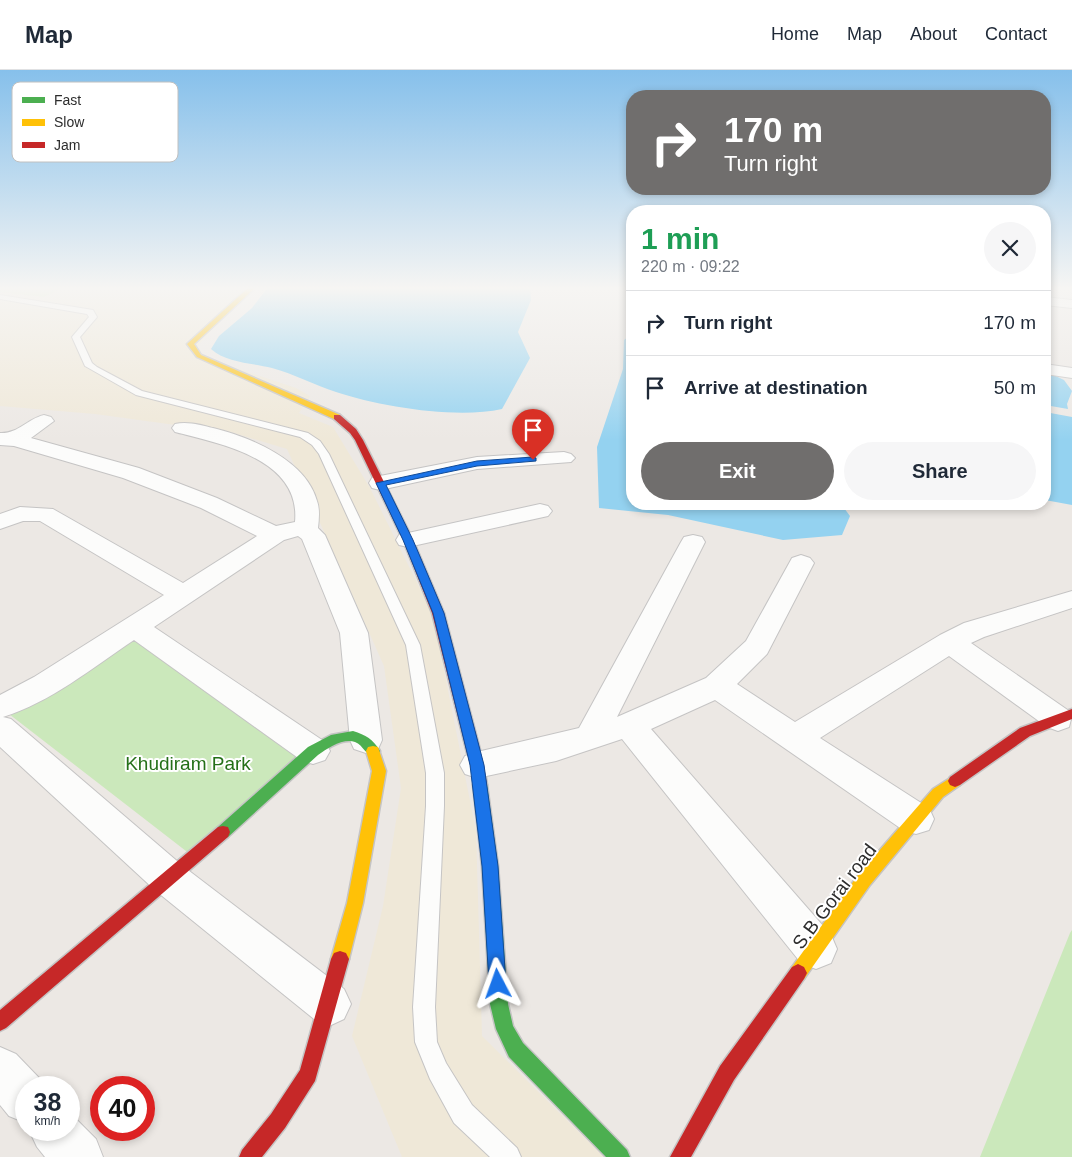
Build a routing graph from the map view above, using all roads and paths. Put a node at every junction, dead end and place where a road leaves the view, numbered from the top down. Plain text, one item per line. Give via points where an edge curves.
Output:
1 (76, 338) edge
2 (197, 338) edge
3 (1051, 370) edge
4 (1072, 373) edge
5 (44, 422) dead end
6 (182, 428) dead end
7 (8, 440) edge
8 (564, 458) dead end
9 (380, 483) junction
10 (540, 511) dead end
11 (0, 522) edge
12 (306, 529) junction
13 (275, 535) junction
14 (408, 540) junction
15 (694, 542) dead end
16 (801, 563) dead end
17 (184, 595) junction
18 (1072, 599) edge
19 (134, 628) junction
20 (950, 642) junction
21 (717, 686) junction
22 (0, 706) edge
23 (1065, 716) edge
24 (629, 724) junction
25 (0, 728) edge
26 (591, 736) junction
27 (795, 738) junction
28 (366, 740) junction
29 (313, 751) junction
30 (477, 765) junction
31 (916, 819) junction
32 (170, 879) junction
33 (816, 949) junction
34 (329, 1004) junction
35 (0, 1022) edge
36 (0, 1070) edge
37 (15, 1087) edge
38 (64, 1141) edge
39 (78, 1157) edge
40 (249, 1157) edge
41 (508, 1157) edge
42 (620, 1157) edge
43 (680, 1157) edge

1 - 41 lane via 88,364 139,393 304,435 324,454 413,645 430,737 435,806 424,1007 426,1042 438,1071 464,1114
2 - 9 street via 190,344 199,356 336,416 359,440
3 - 4 street
5 - 7 street
6 - 12 street via 220,434 279,465 304,495
7 - 13 street via 131,473 209,503
8 - 9 street via 477,464
9 - 14 street
10 - 14 street
11 - 17 street via 20,514 45,514
12 - 13 street via 296,528
12 - 28 street via 313,535 354,633
13 - 17 street
14 - 30 street via 438,613
15 - 26 street
16 - 21 street via 757,647
17 - 19 street
18 - 20 street via 974,630
19 - 22 street via 45,685
19 - 29 street
20 - 23 street
20 - 27 street
21 - 24 street
21 - 27 street
23 - 31 street, S.B Gorai road via 1025,732 986,757 938,793
24 - 26 street
24 - 33 street
25 - 32 street
26 - 30 street via 556,748
27 - 31 street
28 - 29 street via 349,734 329,739
28 - 34 street via 377,754 379,771 355,904
29 - 32 street
30 - 42 street via 490,866 499,1004 505,1029 516,1050
31 - 33 street, S.B Gorai road via 864,880
32 - 34 street
32 - 35 street
33 - 43 street, S.B Gorai road via 727,1073
34 - 40 street via 308,1074 278,1121
36 - 37 street
38 - 39 street

